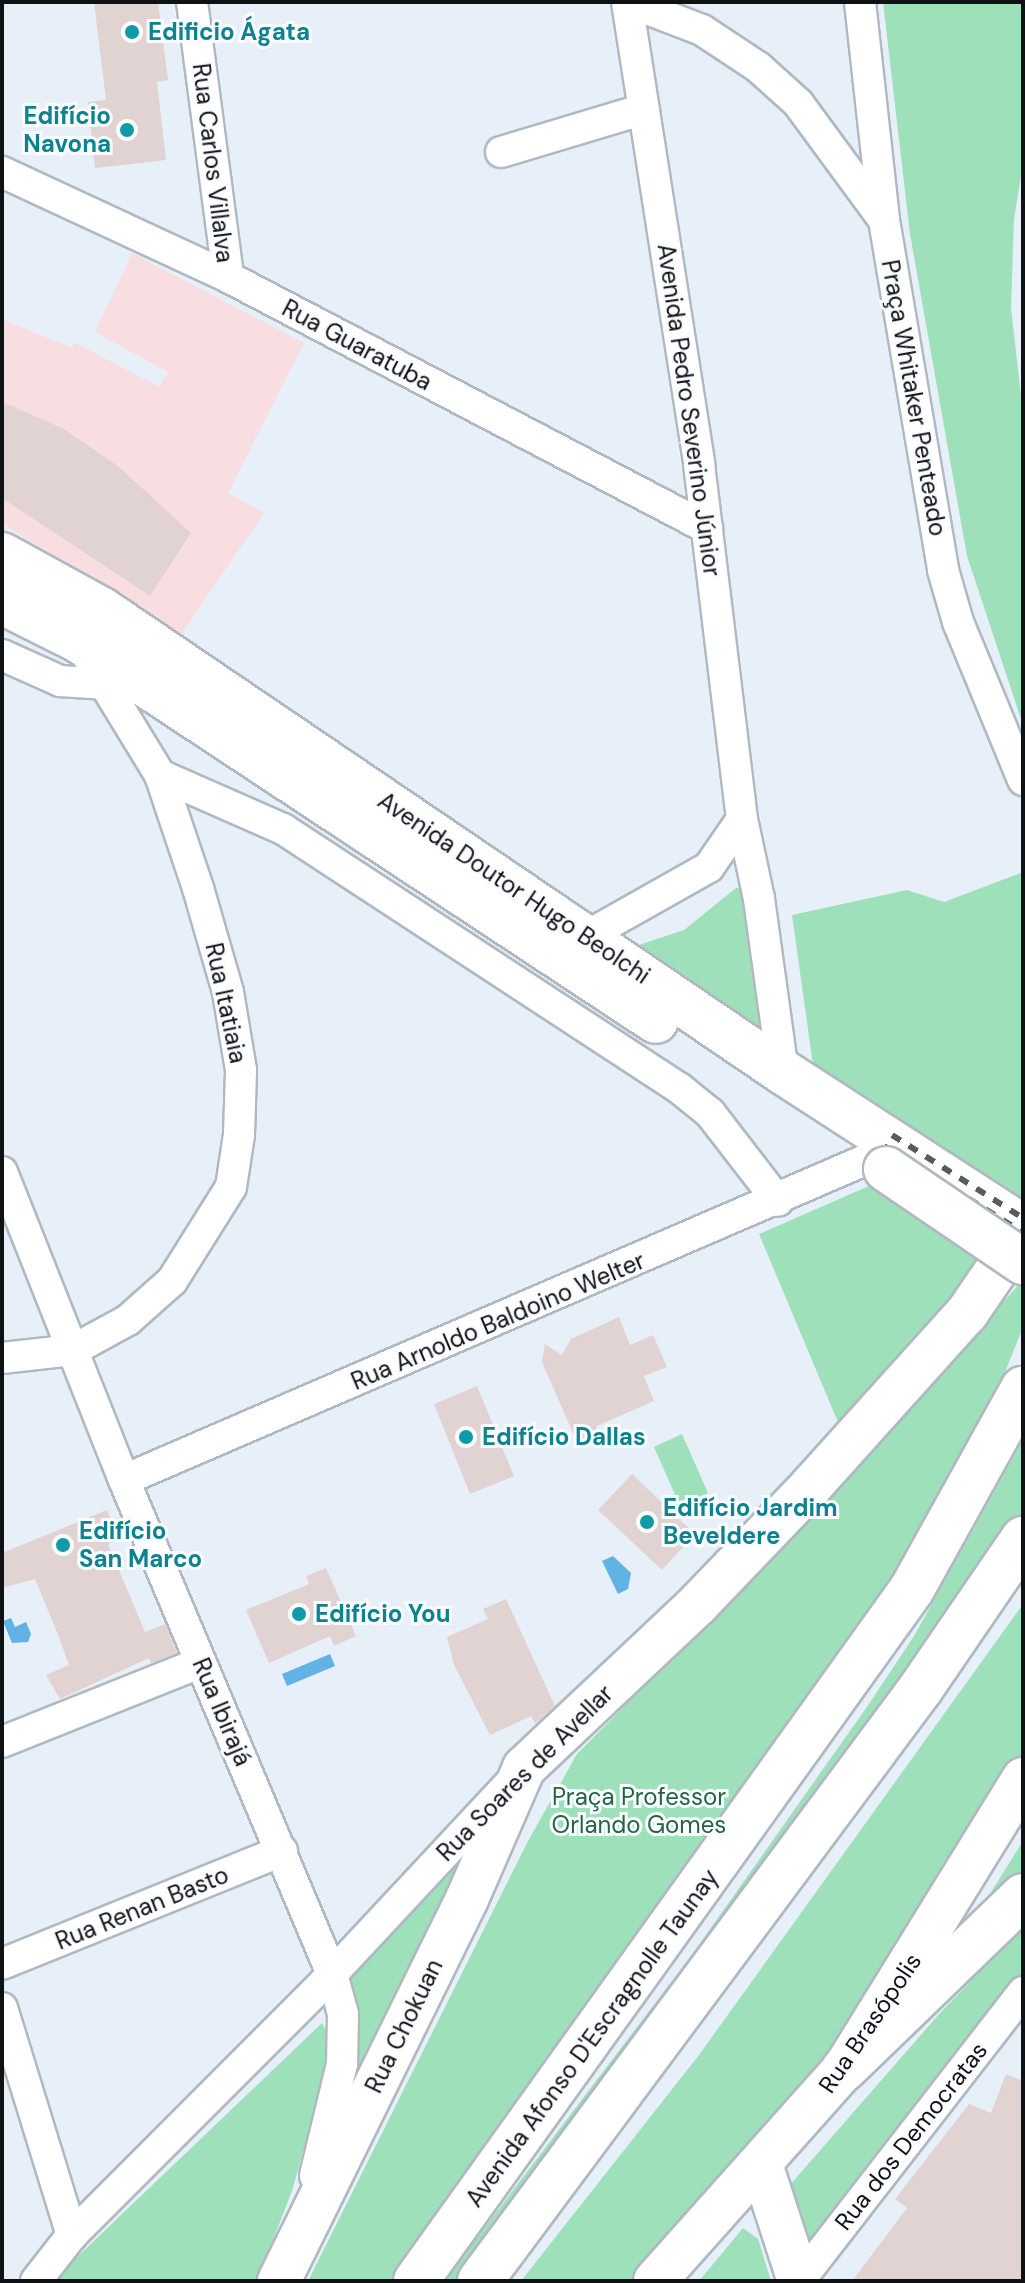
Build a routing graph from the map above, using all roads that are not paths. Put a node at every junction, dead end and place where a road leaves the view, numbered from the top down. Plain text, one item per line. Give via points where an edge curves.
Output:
1 (192, 2) edge
2 (628, 2) edge
3 (860, 2) edge
4 (644, 109) junction
5 (501, 152) dead end
6 (2, 172) edge
7 (884, 220) junction
8 (228, 277) junction
9 (707, 528) junction
10 (2, 555) edge
11 (2, 602) edge
12 (78, 640) junction
13 (2, 655) edge
14 (106, 684) junction
15 (160, 775) junction
16 (1023, 780) edge
17 (309, 789) junction
18 (742, 819) junction
19 (283, 829) junction
20 (445, 882) junction
21 (585, 937) junction
22 (783, 1072) junction
23 (883, 1157) junction
24 (2, 1172) edge
25 (778, 1201) junction
26 (1019, 1244) edge
27 (73, 1350) junction
28 (2, 1358) edge
29 (1023, 1389) edge
30 (124, 1480) junction
31 (1023, 1539) edge
32 (200, 1663) junction
33 (2, 1742) edge
34 (524, 1768) junction
35 (1023, 1779) edge
36 (282, 1851) junction
37 (1023, 1896) edge
38 (2, 1964) edge
39 (332, 1974) junction
40 (1023, 1992) edge
41 (2, 2008) edge
42 (844, 2069) junction
43 (761, 2164) junction
44 (72, 2235) junction
45 (283, 2272) edge
46 (36, 2281) edge
47 (416, 2281) edge
48 (480, 2281) edge
49 (655, 2281) edge
50 (799, 2281) edge

1 - 8 street, Rua Carlos Villalva
2 - 4 street, Avenida Pedro Severino Júnior
2 - 7 street via 702,30 758,67 798,103
3 - 7 street, Praça Whitaker Penteado
4 - 5 street
4 - 9 street, Avenida Pedro Severino Júnior
6 - 8 street, Rua Guaratuba
7 - 16 street, Praça Whitaker Penteado via 943,570 958,622
8 - 9 street, Rua Guaratuba
9 - 18 street, Avenida Pedro Severino Júnior
10 - 21 main road, Avenida Doutor Hugo Beolchi via 102,610
11 - 12 main road, Avenida Doutor Hugo Beolchi
12 - 14 street, Rua Itatiaia
12 - 17 main road, Avenida Doutor Hugo Beolchi
13 - 14 street via 60,681
14 - 15 street, Rua Itatiaia
15 - 19 street
15 - 27 street, Rua Itatiaia via 228,992 241,1070 239,1135 231,1187 172,1281 128,1320
17 - 19 street
17 - 20 main road, Avenida Doutor Hugo Beolchi
18 - 21 street via 709,867
18 - 22 street, Avenida Pedro Severino Júnior
19 - 25 street via 679,1088 710,1113
20 - 21 main road via 546,941
20 - 23 main road, Avenida Doutor Hugo Beolchi
21 - 22 main road, Avenida Doutor Hugo Beolchi
22 - 23 main road, Avenida Doutor Hugo Beolchi
23 - 25 street, Rua Arnoldo Baldoino Welter
23 - 26 main road, Avenida Doutor Hugo Beolchi, bridge
24 - 27 street, Rua Ibirajá
25 - 30 street, Rua Arnoldo Baldoino Welter
26 - 34 street, Rua Soares de Avellar via 967,1313 811,1486 698,1604
27 - 28 street, Rua Itatiaia
27 - 30 street, Rua Ibirajá
29 - 47 main road, Avenida Afonso D'Escragnolle Taunay via 904,1601
30 - 32 street, Rua Ibirajá
31 - 48 main road via 921,1688
32 - 33 street
32 - 36 street, Rua Ibirajá
34 - 39 street, Rua Soares de Avellar
34 - 45 street, Rua Chokuan via 467,1899
35 - 42 street, Rua Brasópolis
36 - 38 street, Rua Renan Basto
36 - 39 street, Rua Ibirajá
37 - 42 main road
39 - 44 street, Rua Soares de Avellar
39 - 45 street, Rua Ibirajá via 343,2014 342,2064 330,2122
40 - 50 street, Rua dos Democratas
41 - 44 street
42 - 43 street, Rua Brasópolis
43 - 49 street, Rua Brasópolis
43 - 50 street
44 - 46 street, Rua Soares de Avellar

